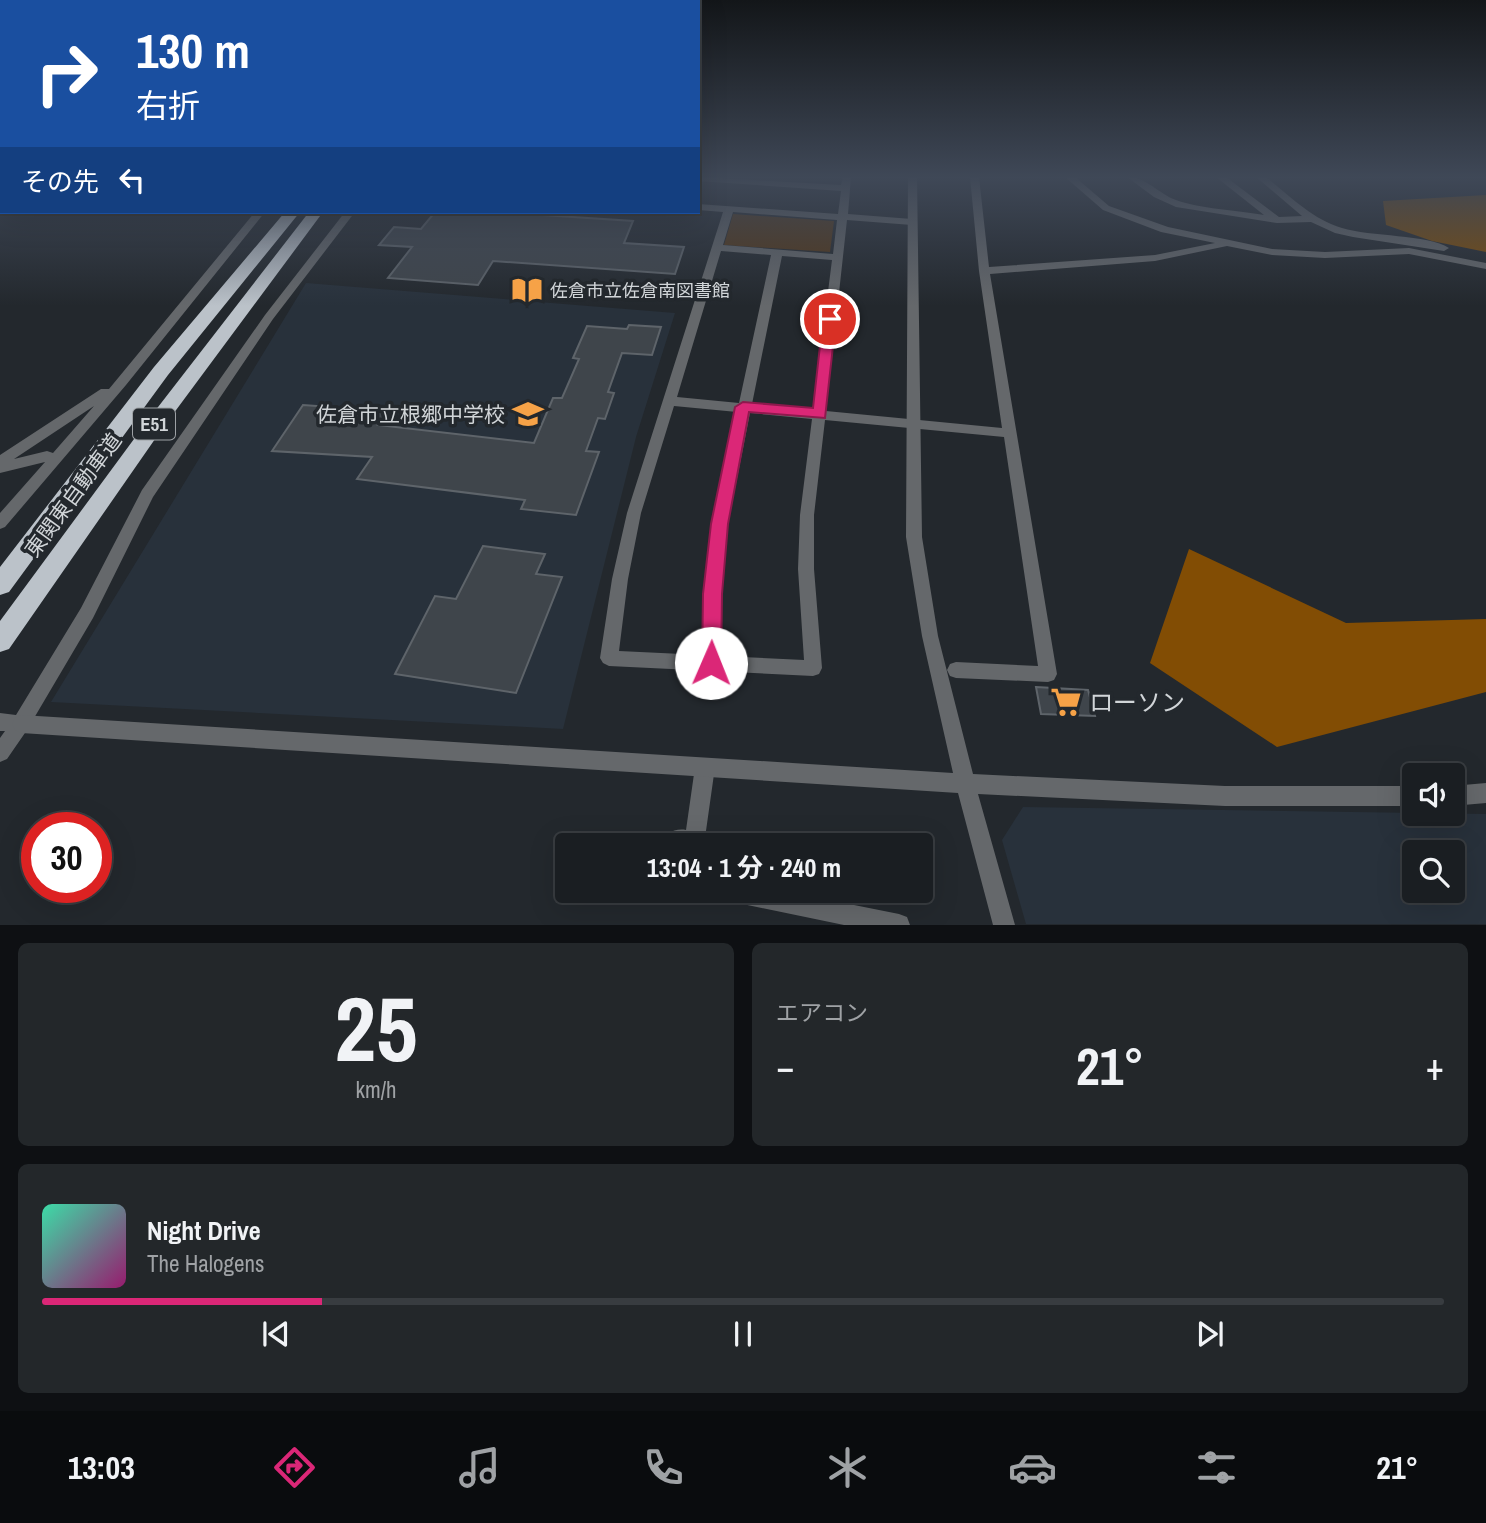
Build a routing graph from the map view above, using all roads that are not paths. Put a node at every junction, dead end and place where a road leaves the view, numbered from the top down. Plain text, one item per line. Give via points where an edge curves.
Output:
1 (253, 220) edge
2 (286, 220) edge
3 (310, 220) edge
4 (344, 220) edge
5 (721, 220) edge
6 (842, 220) edge
7 (886, 220) edge
8 (979, 220) edge
9 (1139, 220) edge
10 (1316, 220) edge
11 (912, 222) joint
12 (1227, 244) junction
13 (716, 248) junction
14 (777, 253) junction
15 (837, 257) junction
16 (1486, 258) edge
17 (1486, 266) edge
18 (984, 271) junction
19 (122, 382) junction
20 (669, 401) junction
21 (743, 407) junction
22 (819, 414) junction
23 (913, 424) junction
24 (1010, 433) junction
25 (52, 461) junction
26 (0, 462) edge
27 (0, 468) edge
28 (0, 523) edge
29 (0, 585) edge
30 (0, 641) edge
31 (711, 663) junction
32 (956, 670) dead end
33 (0, 722) edge
34 (21, 724) junction
35 (0, 753) edge
36 (705, 767) junction
37 (967, 783) junction
38 (1486, 793) edge
39 (1465, 795) edge
40 (1402, 796) edge
41 (695, 833) edge
42 (792, 903) edge
43 (1002, 924) edge
44 (899, 925) edge

1 - 19 street
2 - 29 highway, 東関東自動車道 / E51 via 161,371
3 - 30 highway, 東関東自動車道 / E51 via 192,373
4 - 34 street via 269,317 147,494 87,613
5 - 13 street
6 - 15 street
7 - 11 street
8 - 18 street
9 - 12 street
10 - 16 street via 1335,229
11 - 23 street
12 - 17 street via 1294,255 1409,251
12 - 18 street via 1155,258
13 - 14 street
13 - 20 street
14 - 15 street
14 - 21 street
15 - 22 street
18 - 24 street
19 - 25 street
19 - 26 street
20 - 21 street
20 - 31 street via 634,513 609,658
21 - 22 street
21 - 31 street via 720,524
22 - 23 street
22 - 31 street via 807,542 813,668
23 - 24 street
23 - 37 street via 914,537 921,593 938,681
24 - 32 street via 1048,674
25 - 27 street via 47,456
25 - 28 street
33 - 34 street
34 - 35 street
34 - 36 street
36 - 37 street
36 - 41 street
37 - 40 street via 1225,796
37 - 43 street
38 - 39 street
42 - 44 street

